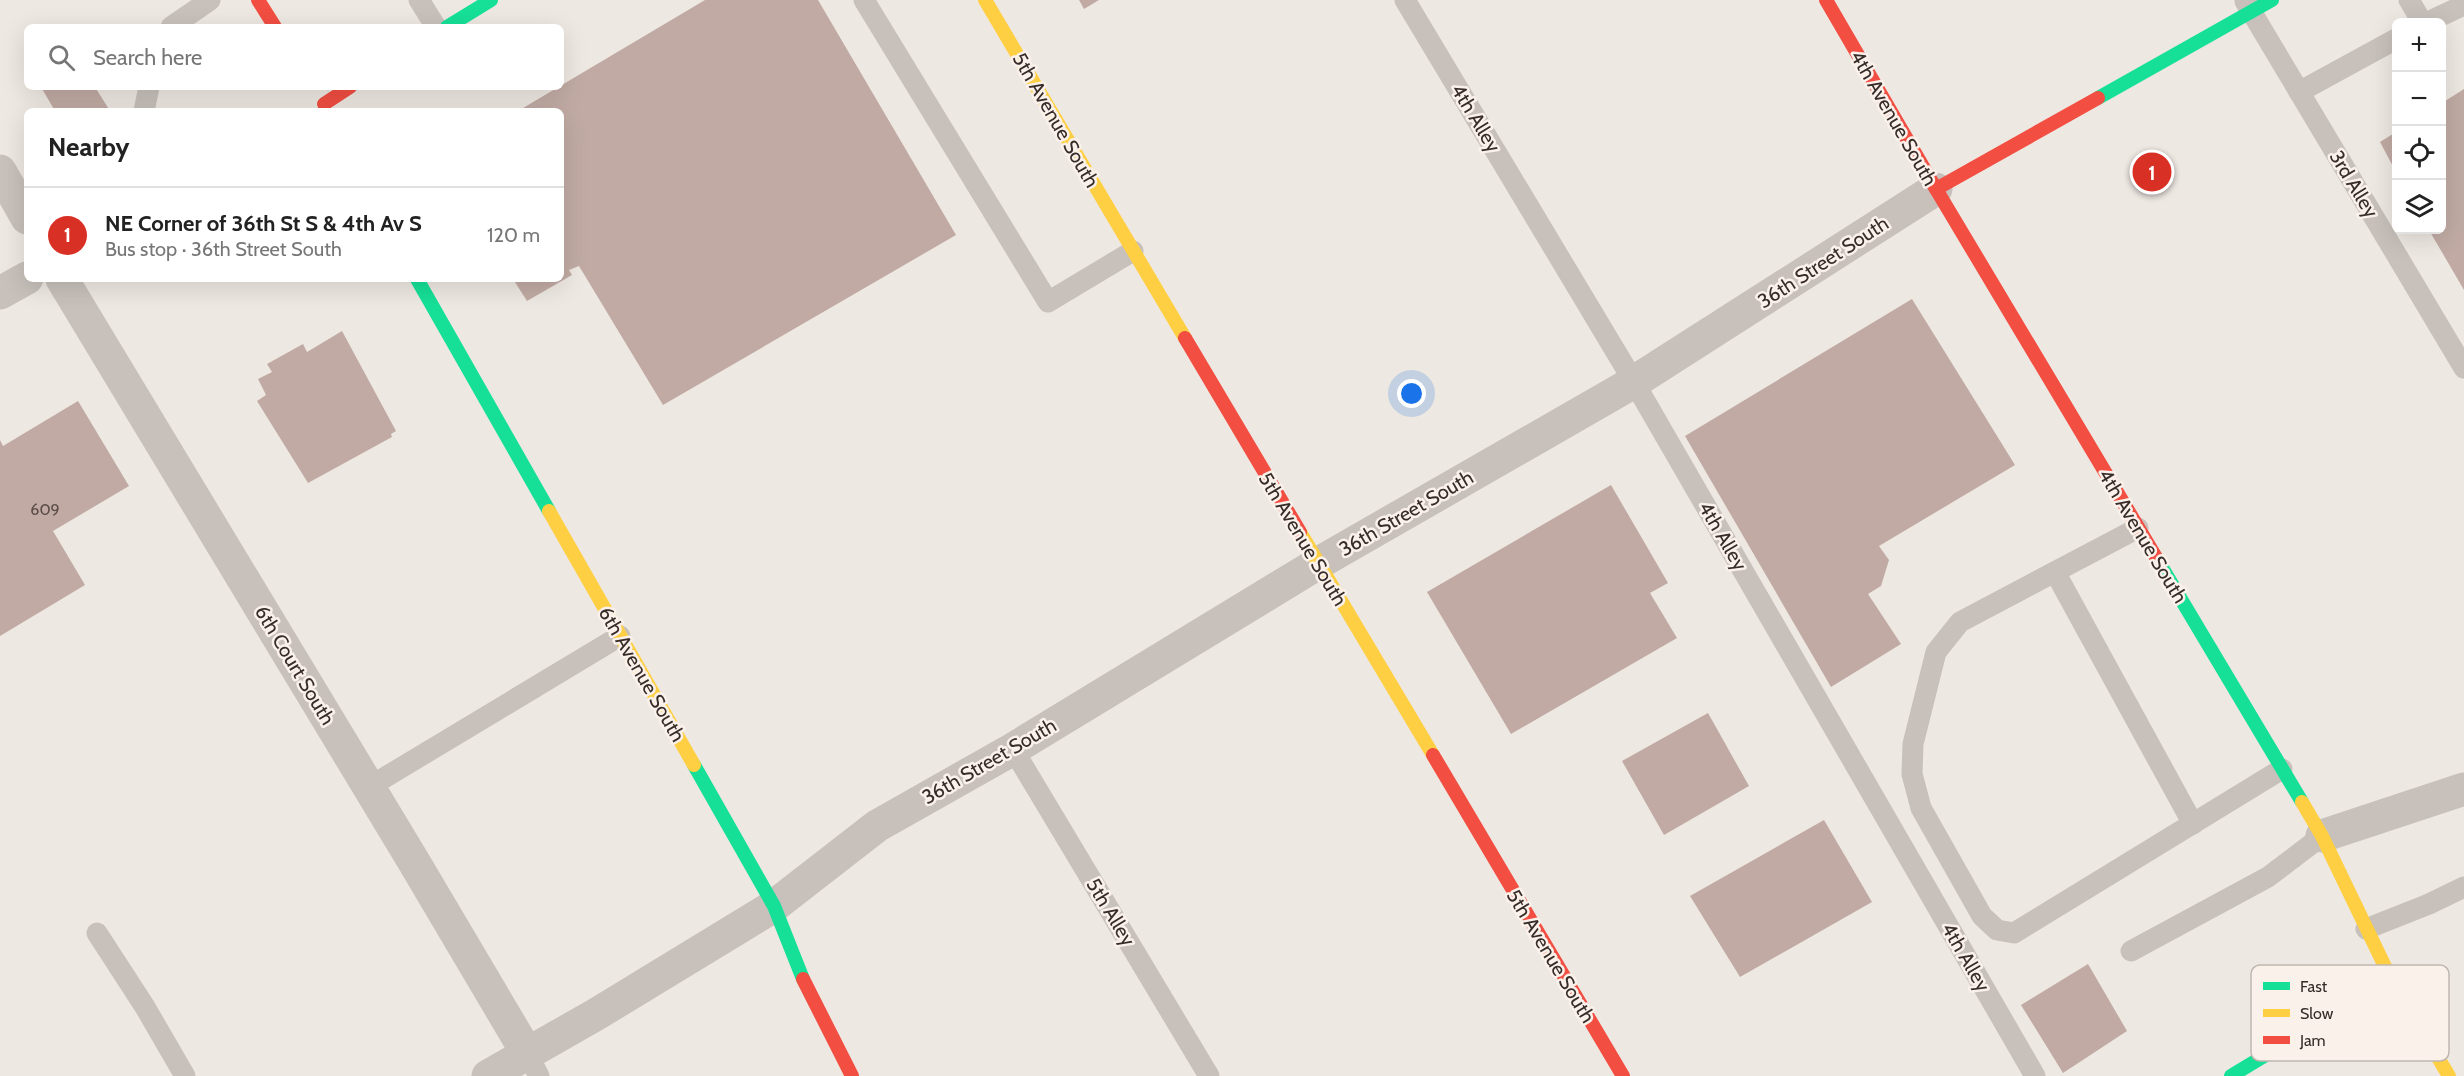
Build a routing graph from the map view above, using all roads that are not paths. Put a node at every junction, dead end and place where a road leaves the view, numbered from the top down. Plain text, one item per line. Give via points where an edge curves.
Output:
1 (210, 0) edge
2 (258, 0) edge
3 (419, 0) edge
4 (491, 0) edge
5 (864, 0) edge
6 (985, 0) edge
7 (1405, 0) edge
8 (1826, 0) edge
9 (2272, 0) edge
10 (2409, 0) edge
11 (2464, 5) edge
12 (2248, 6) edge
13 (2420, 18) edge
14 (2436, 18) edge
15 (175, 24) edge
16 (273, 24) edge
17 (434, 24) edge
18 (452, 24) edge
19 (2392, 42) edge
20 (148, 90) edge
21 (2299, 92) junction
22 (145, 108) edge
23 (0, 171) edge
24 (1936, 189) junction
25 (24, 213) edge
26 (1133, 251) junction
27 (24, 280) edge
28 (64, 282) edge
29 (419, 282) edge
30 (0, 293) edge
31 (2464, 368) edge
32 (1634, 382) junction
33 (2138, 528) junction
34 (1317, 564) junction
35 (2055, 572) junction
36 (620, 636) junction
37 (1013, 749) junction
38 (2282, 769) junction
39 (369, 787) junction
40 (2464, 789) edge
41 (2193, 824) junction
42 (2322, 836) junction
43 (2464, 886) edge
44 (774, 906) junction
45 (2366, 929) junction
46 (97, 933) dead end
47 (2132, 951) dead end
48 (2384, 965) edge
49 (2256, 1061) edge
50 (2440, 1061) edge
51 (533, 1064) edge
52 (185, 1076) edge
53 (488, 1076) edge
54 (852, 1076) edge
55 (1209, 1076) edge
56 (1623, 1076) edge
57 (2035, 1076) edge
58 (2231, 1076) edge
59 (2449, 1076) edge

1 - 15 lane
2 - 16 street
3 - 17 lane
4 - 18 street
5 - 26 lane via 1048,302
6 - 26 street, 5th Avenue South
7 - 32 lane, 4th Alley
8 - 24 street, 4th Avenue South
9 - 12 street, 36th Street South
10 - 13 lane
11 - 14 lane
12 - 21 lane, 3rd Alley
12 - 24 street, 36th Street South
19 - 21 lane
20 - 22 lane
21 - 31 lane, 3rd Alley
23 - 25 street
24 - 32 street, 36th Street South
24 - 33 street, 4th Avenue South
26 - 34 street, 5th Avenue South
27 - 30 street
28 - 39 street, 6th Court South
29 - 36 street, 6th Avenue South
32 - 34 street, 36th Street South
32 - 57 lane, 4th Alley
33 - 35 lane
33 - 38 street, 4th Avenue South
34 - 37 street, 36th Street South
34 - 56 street, 5th Avenue South
35 - 41 lane
35 - 41 lane via 1960,622 1936,652 1913,744 1912,774 1921,808 1983,916 1996,930 2014,933
36 - 39 lane
36 - 44 street, 6th Avenue South
37 - 44 street, 36th Street South via 877,826
37 - 55 lane, 5th Alley
38 - 41 lane
38 - 42 street, 4th Avenue South
39 - 51 street, 6th Court South
40 - 42 street
42 - 45 street, 4th Avenue South
42 - 47 lane via 2268,877
43 - 45 lane
44 - 51 street, 36th Street South via 604,1010
44 - 54 street, 6th Avenue South via 808,992
45 - 48 street, 4th Avenue South
46 - 52 lane
49 - 58 street
50 - 59 street, 4th Avenue South
51 - 53 street, 36th Street South

